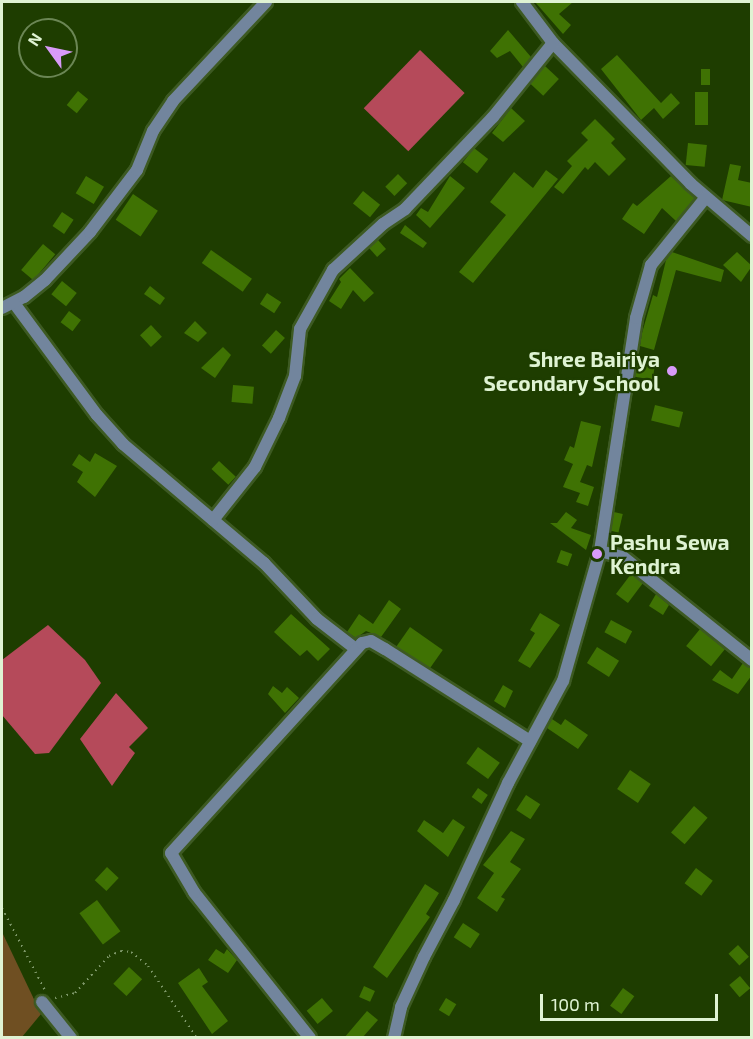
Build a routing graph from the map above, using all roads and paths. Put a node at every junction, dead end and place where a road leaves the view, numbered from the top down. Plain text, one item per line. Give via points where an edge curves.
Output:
1 (266, 2) edge
2 (522, 2) edge
3 (554, 43) junction
4 (706, 197) junction
5 (752, 236) edge
6 (14, 303) junction
7 (2, 308) edge
8 (213, 520) junction
9 (600, 551) junction
10 (356, 649) junction
11 (752, 660) edge
12 (530, 741) junction
13 (2, 908) edge
14 (42, 1002) dead end
15 (71, 1038) edge
16 (197, 1038) edge
17 (310, 1038) edge
18 (394, 1038) edge

1 - 6 street via 173,101 153,132 137,170 90,232 45,280
2 - 3 street
3 - 4 street
3 - 8 street via 493,117 405,209 382,224 333,270 300,329 295,376 279,418 255,467
4 - 5 street
4 - 9 street via 651,265 634,329
6 - 7 street
6 - 8 street via 123,444
8 - 10 street via 279,577 317,619
9 - 11 street via 623,557
9 - 12 street via 563,681
10 - 12 street via 371,641
10 - 17 street via 171,853 194,892
12 - 18 street via 401,1007
13 - 16 path via 48,995 60,1000 75,993 109,956 131,952 148,966
14 - 15 street

